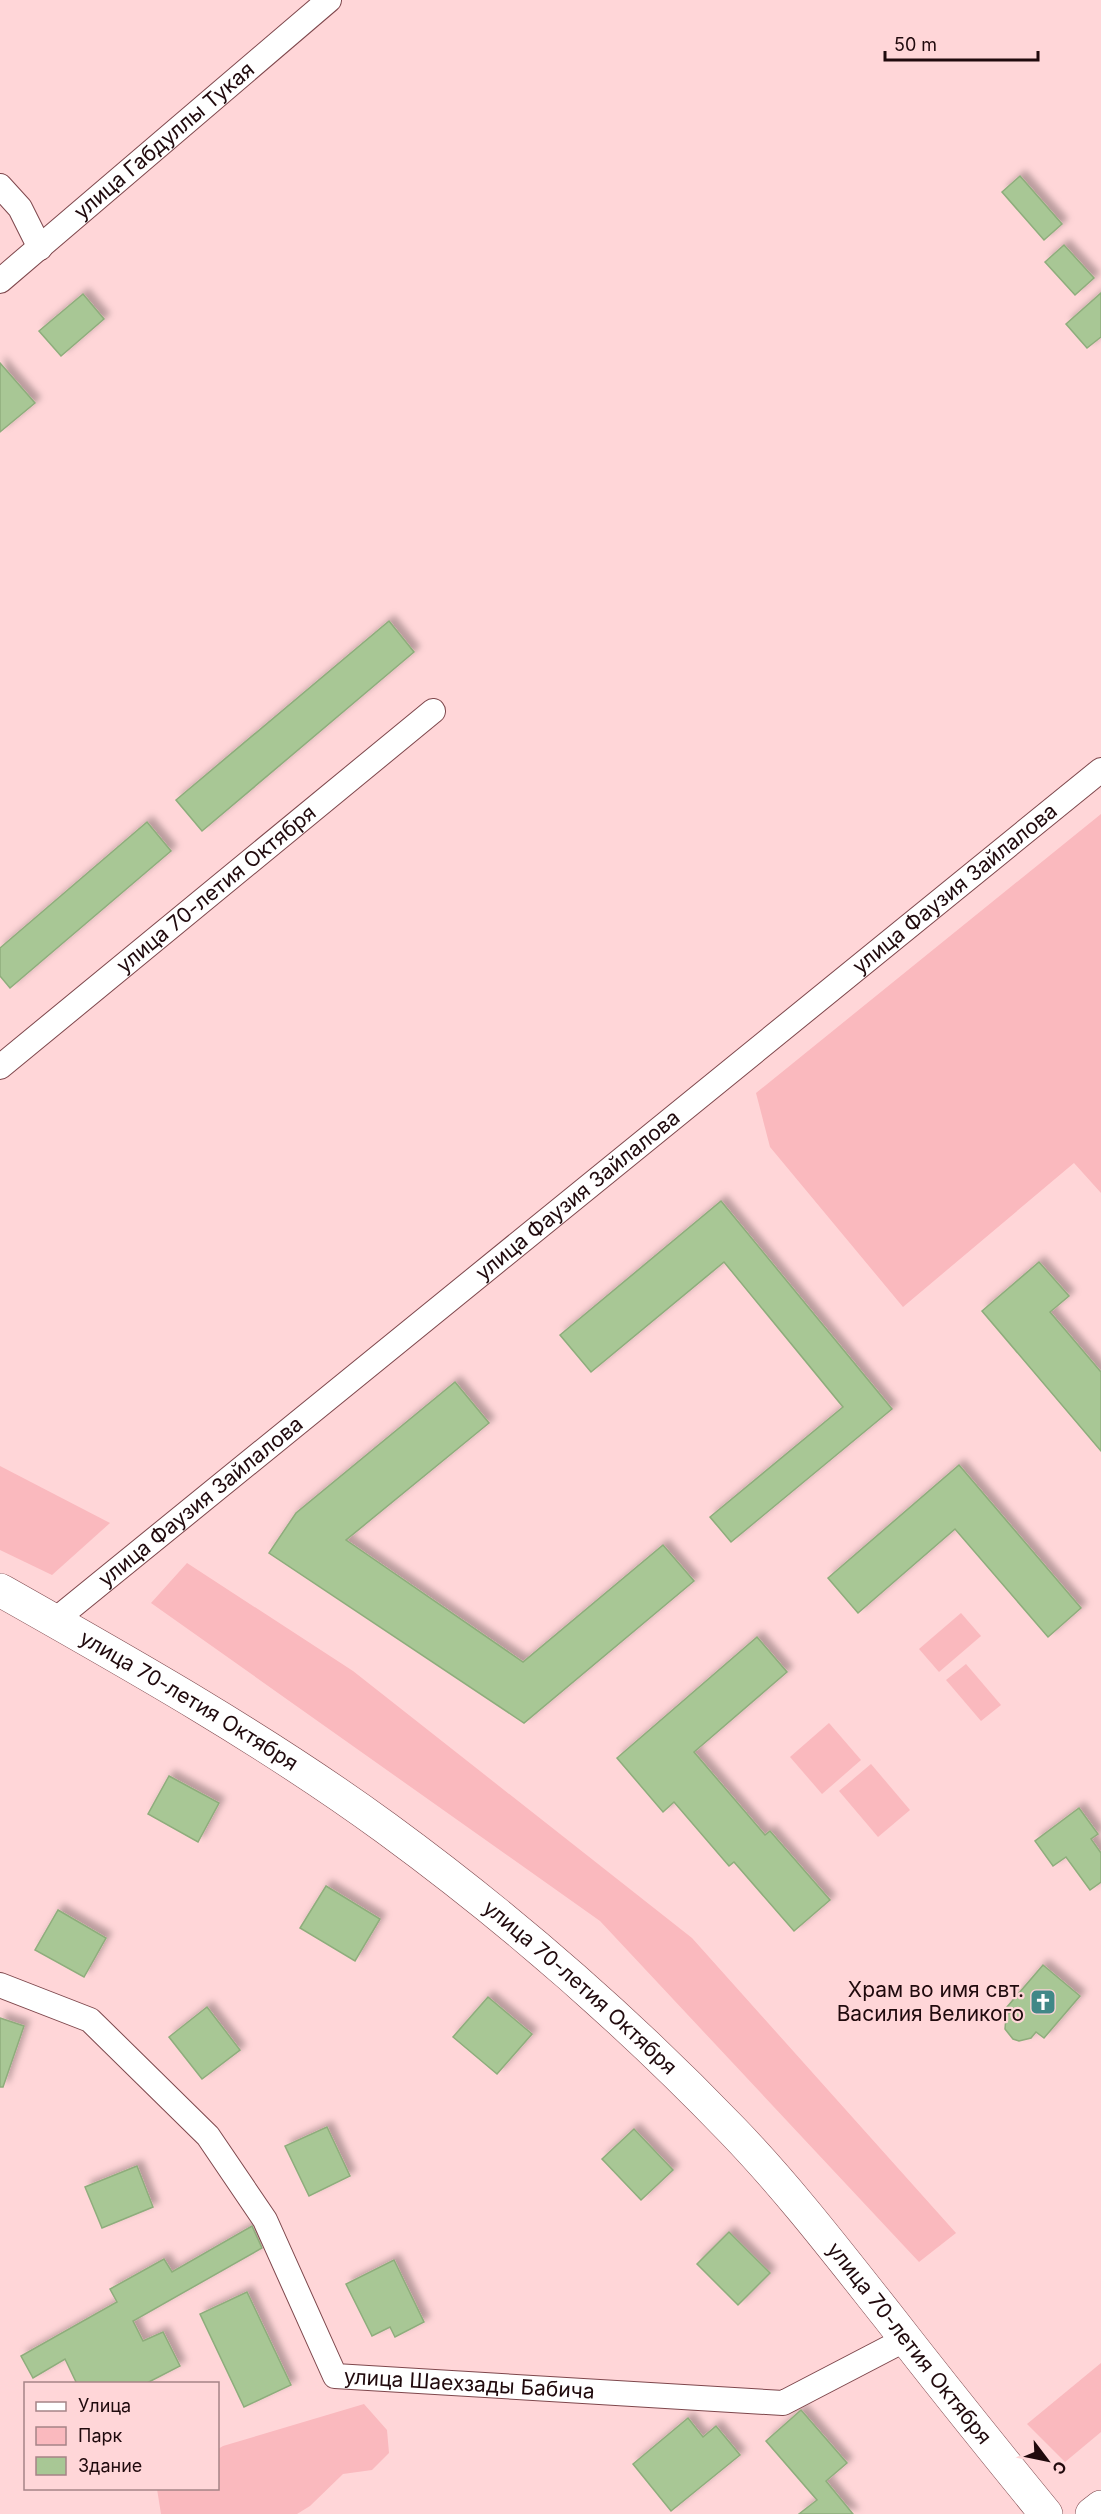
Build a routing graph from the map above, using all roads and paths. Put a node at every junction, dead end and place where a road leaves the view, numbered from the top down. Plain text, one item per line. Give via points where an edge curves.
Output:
1 (329, 0) edge
2 (0, 186) edge
3 (40, 248) junction
4 (0, 281) edge
5 (433, 711) dead end
6 (1101, 770) edge
7 (0, 1066) edge
8 (0, 1590) edge
9 (54, 1621) junction
10 (0, 1985) edge
11 (906, 2340) junction
12 (1101, 2507) edge
13 (1046, 2514) edge
14 (1092, 2514) edge

1 - 3 street, улица Габдуллы Тукая
2 - 3 street via 20,207
3 - 4 street, улица Габдуллы Тукая
5 - 7 street, улица 70-летия Октября
6 - 9 street, улица Фаузия Зайлалова
8 - 9 main road, улица 70-летия Октября
9 - 11 main road, улица 70-летия Октября via 274,1753 384,1826 493,1911 662,2059 735,2133 808,2214
10 - 11 street, улица Шаехзады Бабича via 90,2020 208,2136 265,2220 335,2376 783,2403
11 - 13 main road, улица 70-летия Октября
12 - 14 main road

